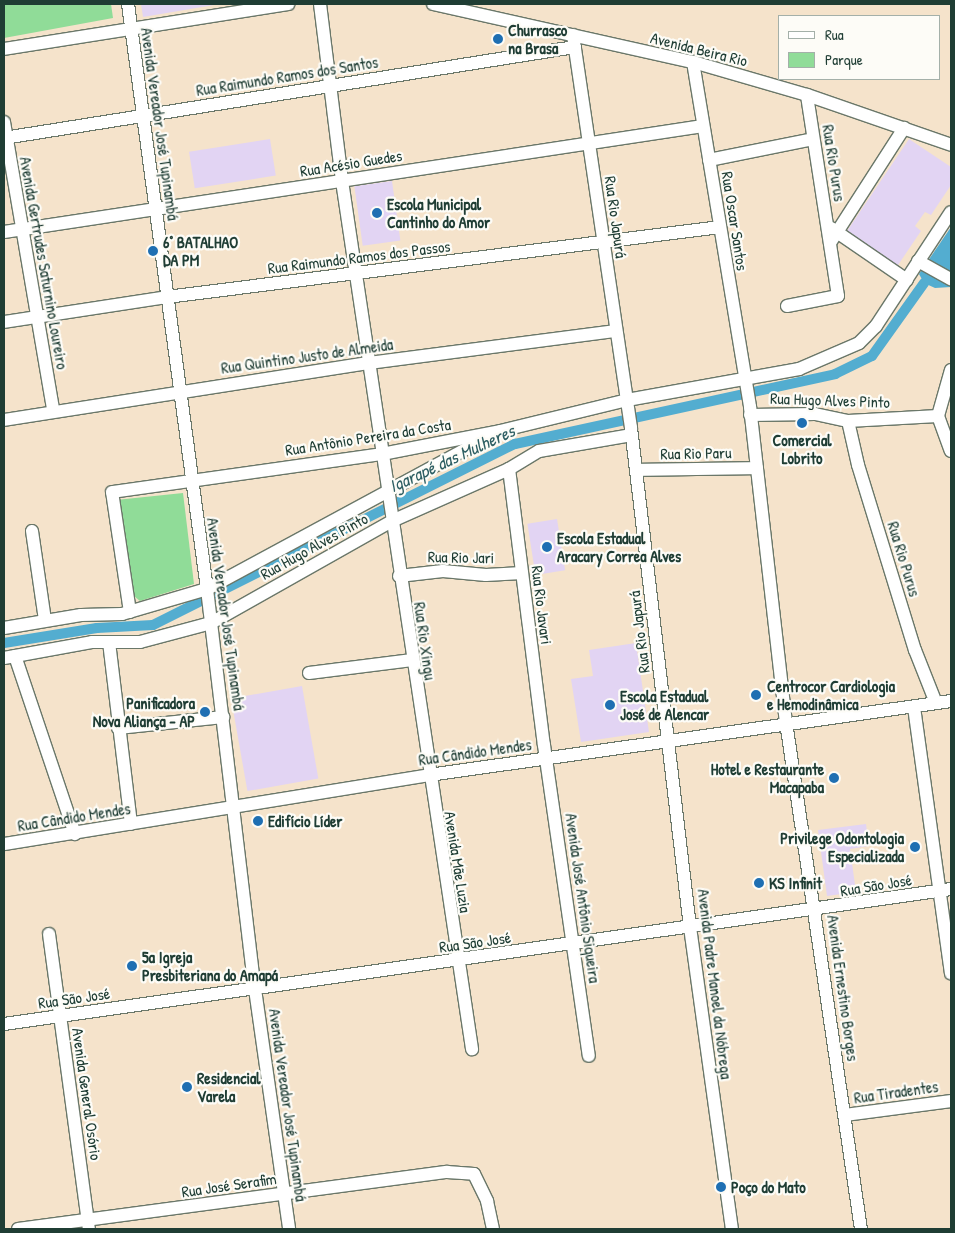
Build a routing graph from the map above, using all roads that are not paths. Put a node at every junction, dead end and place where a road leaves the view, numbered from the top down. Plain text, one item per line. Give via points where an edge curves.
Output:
1 (128, 4) edge
2 (288, 4) edge
3 (320, 4) edge
4 (433, 4) edge
5 (131, 29) junction
6 (574, 41) junction
7 (4, 50) edge
8 (693, 62) junction
9 (329, 86) junction
10 (807, 94) junction
11 (142, 116) junction
12 (4, 122) edge
13 (703, 126) junction
14 (904, 128) junction
15 (5, 137) edge
16 (813, 139) junction
17 (589, 143) junction
18 (951, 145) edge
19 (708, 160) junction
20 (342, 181) junction
21 (155, 209) junction
22 (951, 212) edge
23 (720, 227) junction
24 (21, 229) junction
25 (4, 232) edge
26 (831, 234) junction
27 (603, 242) junction
28 (923, 264) junction
29 (356, 274) junction
30 (948, 278) edge
31 (907, 280) junction
32 (166, 297) junction
33 (787, 306) dead end
34 (36, 317) junction
35 (4, 322) edge
36 (616, 331) junction
37 (369, 363) junction
38 (951, 370) edge
39 (745, 382) junction
40 (179, 391) junction
41 (627, 402) junction
42 (54, 410) junction
43 (750, 411) junction
44 (938, 416) junction
45 (4, 420) edge
46 (848, 421) junction
47 (500, 431) junction
48 (631, 432) junction
49 (951, 451) edge
50 (382, 454) junction
51 (757, 468) junction
52 (509, 469) junction
53 (636, 470) junction
54 (191, 480) junction
55 (388, 499) junction
56 (392, 520) junction
57 (32, 531) dead end
58 (522, 573) junction
59 (400, 576) junction
60 (208, 592) junction
61 (130, 612) junction
62 (211, 619) junction
63 (46, 620) junction
64 (4, 628) edge
65 (109, 642) junction
66 (9, 657) edge
67 (412, 660) junction
68 (309, 673) dead end
69 (951, 701) edge
70 (936, 703) junction
71 (914, 707) junction
72 (223, 717) junction
73 (786, 722) junction
74 (118, 728) junction
75 (669, 742) junction
76 (544, 745) joint
77 (546, 758) junction
78 (428, 772) junction
79 (233, 806) junction
80 (131, 824) junction
81 (75, 834) junction
82 (4, 844) edge
83 (946, 890) edge
84 (815, 911) junction
85 (690, 926) junction
86 (49, 934) dead end
87 (574, 944) junction
88 (457, 961) junction
89 (951, 973) edge
90 (255, 989) junction
91 (60, 1017) junction
92 (4, 1024) edge
93 (472, 1049) dead end
94 (589, 1056) dead end
95 (951, 1101) edge
96 (845, 1115) junction
97 (284, 1194) junction
98 (88, 1225) edge
99 (18, 1229) edge
100 (288, 1229) edge
101 (493, 1229) edge
102 (732, 1229) edge
103 (860, 1229) edge

1 - 5 street, Avenida Vereador José Tupinambá
2 - 5 street
3 - 9 street
4 - 6 street, Avenida Beira Rio
5 - 7 street
5 - 11 street, Avenida Vereador José Tupinambá
6 - 8 street, Avenida Beira Rio
6 - 9 street, Rua Raimundo Ramos dos Santos
6 - 17 street, Rua Rio Japurá
8 - 10 street, Avenida Beira Rio
8 - 13 street, Rua Oscar Santos
9 - 11 street, Rua Raimundo Ramos dos Santos
9 - 20 street
10 - 14 street, Avenida Beira Rio
10 - 16 street, Rua Rio Purus
11 - 15 street, Rua Raimundo Ramos dos Santos
11 - 21 street, Avenida Vereador José Tupinambá
12 - 15 street, Avenida Gertrudes Saturnino Loureiro
13 - 17 street, Rua Acésio Guedes
13 - 19 street, Rua Oscar Santos
14 - 18 street, Avenida Beira Rio
14 - 26 street
15 - 24 street, Avenida Gertrudes Saturnino Loureiro
16 - 19 street
16 - 26 street, Rua Rio Purus
17 - 20 street, Rua Acésio Guedes
17 - 27 street, Rua Rio Japurá
19 - 23 street, Rua Oscar Santos
20 - 21 street, Rua Acésio Guedes
20 - 29 street
21 - 24 street, Rua Acésio Guedes
21 - 32 street, Avenida Vereador José Tupinambá
22 - 28 street, Rua Antônio Pereira da Costa
23 - 27 street, Rua Raimundo Ramos dos Passos
23 - 39 street, Rua Oscar Santos
24 - 25 street, Rua Acésio Guedes
24 - 34 street, Avenida Gertrudes Saturnino Loureiro
26 - 31 street
26 - 33 street, Rua Rio Purus via 838,296
27 - 29 street, Rua Raimundo Ramos dos Passos
27 - 36 street, Rua Rio Japurá
28 - 30 street
28 - 31 street, Rua Antônio Pereira da Costa
29 - 32 street, Rua Raimundo Ramos dos Passos
29 - 37 street
31 - 39 street, Rua Antônio Pereira da Costa via 876,326 859,343 799,369
32 - 34 street, Rua Raimundo Ramos dos Passos
32 - 40 street, Avenida Vereador José Tupinambá
34 - 35 street, Rua Raimundo Ramos dos Passos
34 - 42 street, Avenida Gertrudes Saturnino Loureiro
36 - 37 street, Rua Quintino Justo de Almeida
36 - 41 street, Rua Rio Japurá
37 - 40 street, Rua Quintino Justo de Almeida
37 - 50 street
38 - 44 street
39 - 41 street, Rua Antônio Pereira da Costa
39 - 43 street, Rua Oscar Santos
40 - 42 street, Rua Quintino Justo de Almeida
40 - 54 street, Avenida Vereador José Tupinambá
41 - 47 street, Rua Antônio Pereira da Costa
41 - 48 street, Rua Rio Japurá
42 - 45 street, Rua Quintino Justo de Almeida
43 - 46 street, Rua Hugo Alves Pinto via 815,414
43 - 51 street
44 - 46 street, Rua Hugo Alves Pinto
44 - 49 street
46 - 70 street, Rua Rio Purus via 858,465 915,650
47 - 50 street, Rua Antônio Pereira da Costa
47 - 55 street, Rua Hugo Alves Pinto
48 - 52 street, Rua Hugo Alves Pinto via 539,451
48 - 53 street, Rua Rio Japurá
50 - 54 street, Rua Antônio Pereira da Costa
50 - 55 street
51 - 53 street, Rua Rio Paru
51 - 73 street
52 - 56 street, Rua Hugo Alves Pinto
52 - 58 street, Rua Rio Javari
53 - 75 street, Rua Rio Japurá
54 - 60 street, Avenida Vereador José Tupinambá
54 - 61 street, Rua Antônio Pereira da Costa via 112,492
55 - 56 street
55 - 60 street, Rua Hugo Alves Pinto
56 - 59 street, Rua Rio Xingu
56 - 62 street, Rua Hugo Alves Pinto
57 - 63 street
58 - 59 street, Rua Rio Jari via 486,575 444,570
58 - 76 street, Rua Rio Javari
59 - 67 street, Rua Rio Xingu
60 - 61 street, Rua Hugo Alves Pinto
60 - 62 street, Avenida Vereador José Tupinambá
61 - 63 street, Rua Hugo Alves Pinto
62 - 65 street, Rua Hugo Alves Pinto via 140,642
62 - 72 street, Avenida Vereador José Tupinambá
63 - 64 street, Rua Hugo Alves Pinto
65 - 66 street, Rua Hugo Alves Pinto
65 - 74 street
66 - 81 street
67 - 68 street
67 - 78 street, Rua Rio Xingu
69 - 70 street, Rua Cândido Mendes
70 - 71 street, Rua Cândido Mendes
71 - 73 street, Rua Cândido Mendes
71 - 83 street
72 - 74 street
72 - 79 street, Avenida Vereador José Tupinambá
73 - 75 street, Rua Cândido Mendes
73 - 84 street, Avenida Ernestino Borges
74 - 80 street
75 - 77 street, Rua Cândido Mendes
75 - 85 street, Avenida Padre Manoel da Nóbrega
76 - 77 street, Avenida José Antônio Siqueira
77 - 78 street, Rua Cândido Mendes
77 - 87 street, Avenida José Antônio Siqueira
78 - 79 street, Rua Cândido Mendes
78 - 88 street, Avenida Mãe Luzia
79 - 80 street, Rua Cândido Mendes
79 - 90 street, Avenida Vereador José Tupinambá
80 - 81 street, Rua Cândido Mendes
81 - 82 street, Rua Cândido Mendes
83 - 84 street, Rua São José
83 - 89 street
84 - 85 street, Rua São José
84 - 96 street, Avenida Ernestino Borges
85 - 87 street, Rua São José
85 - 102 street, Avenida Padre Manoel da Nóbrega
86 - 91 street, Avenida General Osório
87 - 88 street, Rua São José
87 - 94 street, Avenida José Antônio Siqueira
88 - 90 street, Rua São José
88 - 93 street, Avenida Mãe Luzia
90 - 91 street, Rua São José
90 - 97 street, Avenida Vereador José Tupinambá
91 - 92 street, Rua São José
91 - 98 street, Avenida General Osório
95 - 96 street, Rua Tiradentes
96 - 103 street, Avenida Ernestino Borges
97 - 98 street, Rua José Serafim
97 - 100 street, Avenida Vereador José Tupinambá
97 - 101 street, Rua José Serafim via 447,1172 474,1174 486,1201
98 - 99 street, Rua José Serafim

